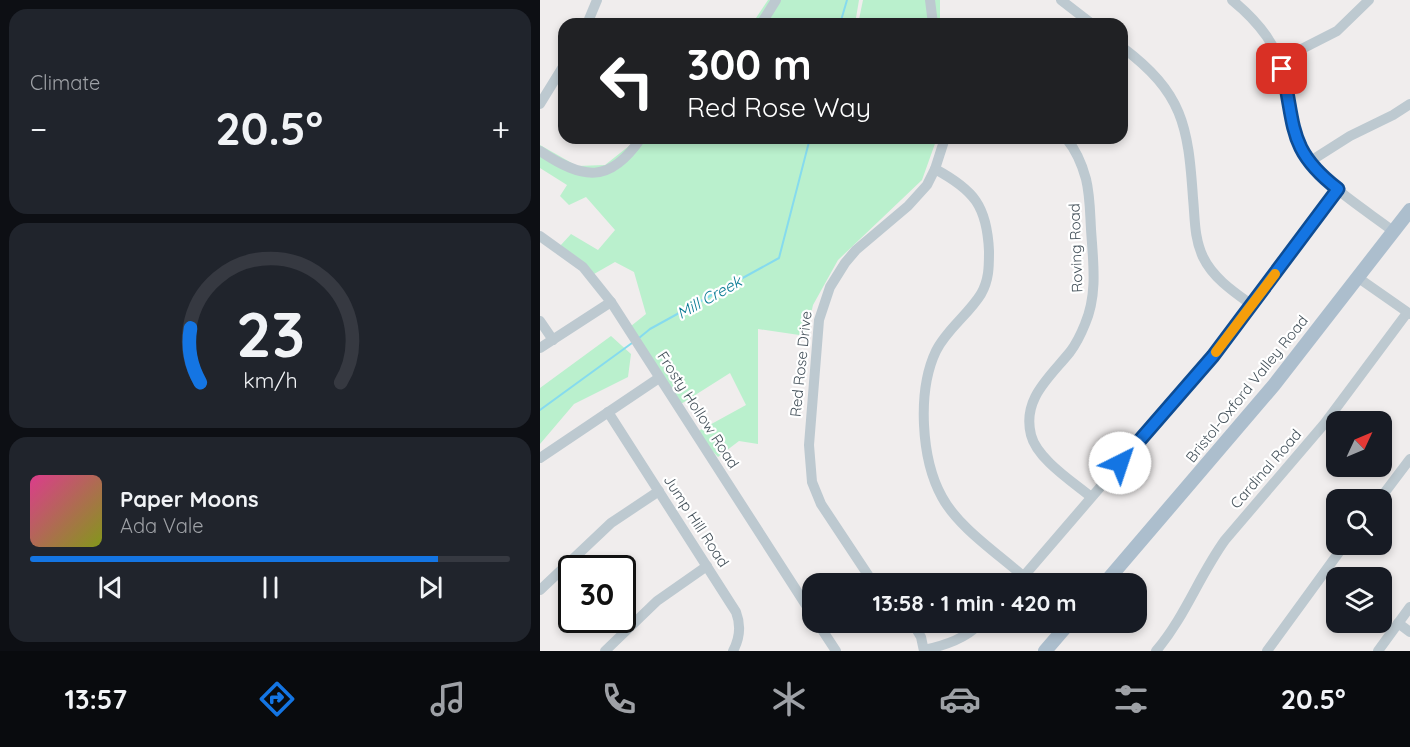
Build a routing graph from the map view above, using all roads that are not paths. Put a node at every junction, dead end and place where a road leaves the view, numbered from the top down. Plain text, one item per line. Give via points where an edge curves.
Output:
1 (597, 0) edge
2 (776, 0) edge
3 (930, 0) edge
4 (1061, 0) edge
5 (1232, 0) edge
6 (1370, 0) edge
7 (590, 18) edge
8 (765, 18) edge
9 (932, 18) edge
10 (1084, 18) edge
11 (1128, 51) edge
12 (1280, 60) junction
13 (558, 75) edge
14 (540, 104) edge
15 (1410, 104) edge
16 (637, 144) edge
17 (943, 144) edge
18 (1069, 144) edge
19 (540, 151) edge
20 (1309, 162) junction
21 (935, 170) junction
22 (1338, 189) junction
23 (1410, 210) edge
24 (1393, 231) junction
25 (540, 236) edge
26 (1357, 276) junction
27 (611, 302) junction
28 (1252, 305) junction
29 (1408, 314) edge
30 (540, 321) edge
31 (553, 340) junction
32 (540, 348) edge
33 (659, 378) junction
34 (608, 412) junction
35 (540, 458) edge
36 (1410, 459) edge
37 (1387, 489) edge
38 (659, 491) junction
39 (1091, 497) junction
40 (1337, 555) edge
41 (707, 566) junction
42 (867, 573) edge
43 (1013, 573) edge
44 (1026, 573) edge
45 (1114, 573) edge
46 (540, 590) edge
47 (802, 599) edge
48 (1410, 607) edge
49 (1398, 623) junction
50 (1410, 632) edge
51 (824, 633) edge
52 (919, 633) edge
53 (968, 633) edge
54 (1061, 633) edge
55 (924, 650) edge
56 (605, 651) edge
57 (733, 651) edge
58 (836, 651) edge
59 (1045, 651) edge
60 (1156, 651) edge
61 (1267, 651) edge
62 (1378, 651) edge

1 - 7 street
2 - 8 street
3 - 9 street
4 - 10 street
5 - 12 street via 1260,26
6 - 12 street via 1337,31
11 - 28 street via 1162,83 1184,126 1196,234 1203,258 1220,280
12 - 20 street via 1292,127
13 - 14 street
15 - 20 street
16 - 19 street via 618,166 596,172 575,171
17 - 21 street, Red Rose Drive
18 - 39 street, Roving Road via 1081,165 1089,196 1093,300 1077,343 1045,380 1029,414 1034,443
20 - 22 street
21 - 42 street, Red Rose Drive via 920,193 845,264 830,287 819,320 808,445 812,482 821,504
21 - 43 street via 964,187 982,211 988,232 989,266 979,297 948,332 932,362 925,404 927,455 936,486 951,511
22 - 24 street
22 - 28 street
23 - 24 main road, Bristol-Oxford Valley Road
24 - 26 main road, Bristol-Oxford Valley Road
25 - 27 street, Frosty Hollow Road via 583,267
26 - 29 street
26 - 45 main road, Bristol-Oxford Valley Road via 1239,428
27 - 31 street
27 - 33 street, Frosty Hollow Road
28 - 39 street via 1195,379
29 - 60 street, Cardinal Road via 1326,423 1224,540 1177,624
30 - 31 street
31 - 32 street
33 - 34 street
33 - 47 street, Frosty Hollow Road
34 - 35 street
34 - 38 street, Jump Hill Road
36 - 37 street
38 - 41 street, Jump Hill Road
38 - 46 street via 611,523
39 - 44 street
40 - 61 street
41 - 56 street via 657,601
41 - 57 street, Jump Hill Road via 739,620
48 - 49 street
49 - 50 street
49 - 62 street
51 - 58 street
52 - 55 street
53 - 55 street
54 - 59 main road

